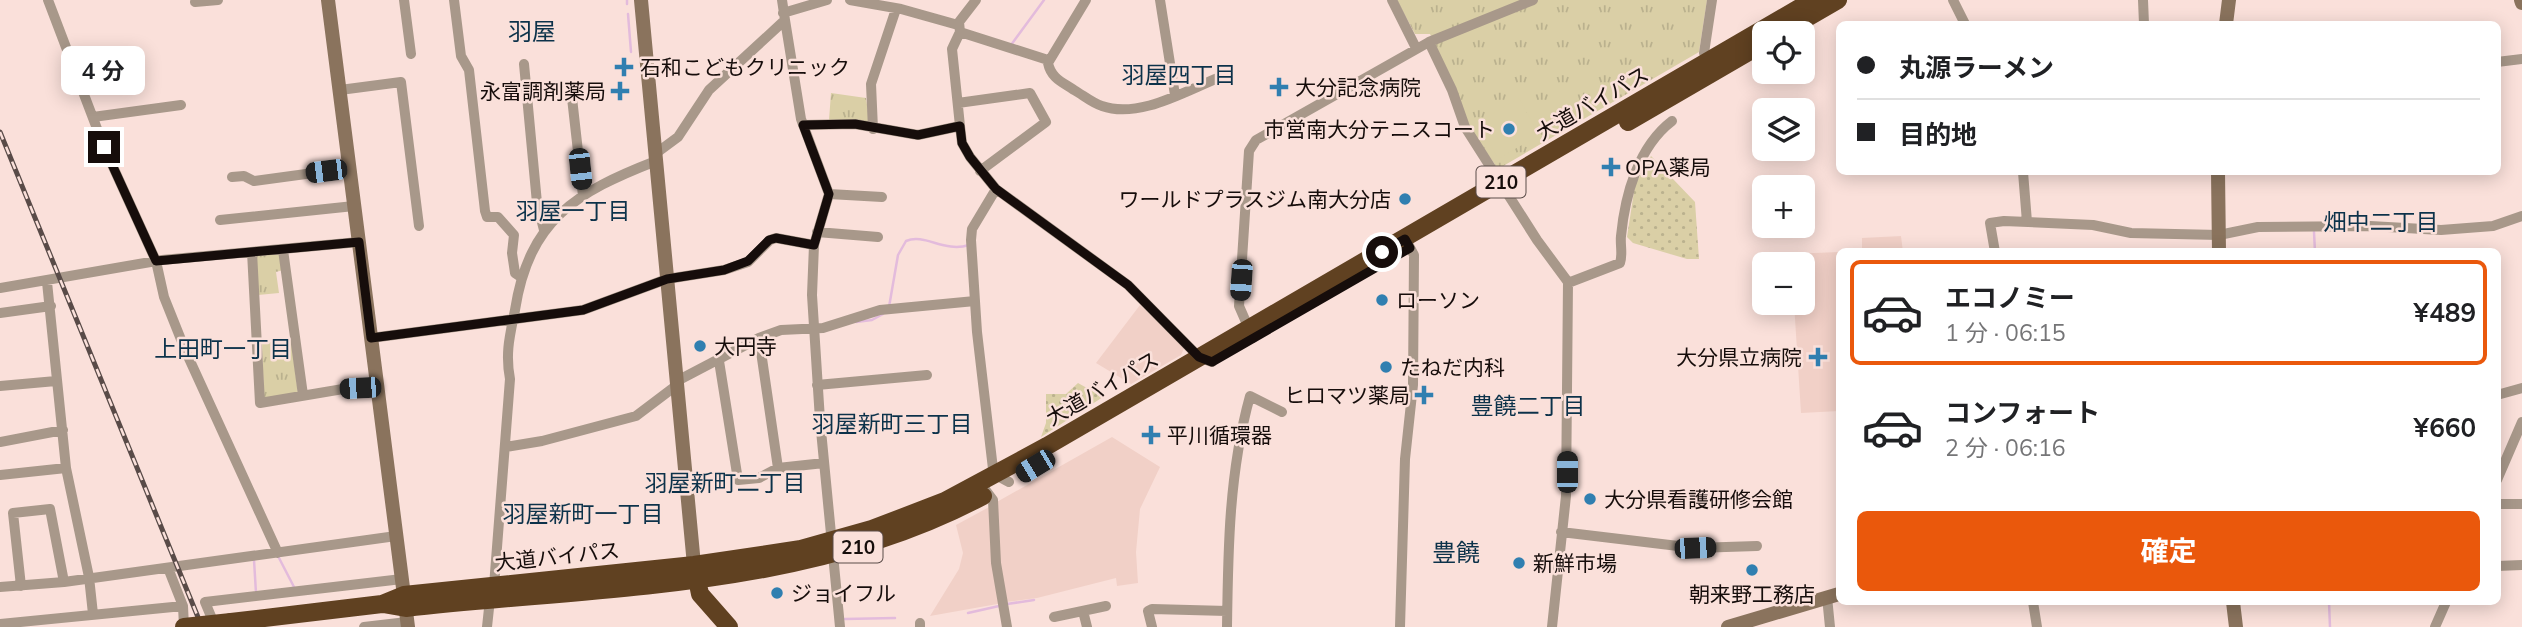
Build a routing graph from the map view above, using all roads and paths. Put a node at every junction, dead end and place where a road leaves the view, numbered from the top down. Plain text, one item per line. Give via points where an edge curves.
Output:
1 (48, 0) edge
2 (218, 0) edge
3 (328, 0) edge
4 (404, 0) edge
5 (454, 0) edge
6 (641, 0) edge
7 (782, 0) edge
8 (827, 0) edge
9 (850, 0) edge
10 (976, 0) edge
11 (1086, 0) edge
12 (1160, 0) edge
13 (1392, 0) edge
14 (1533, 0) edge
15 (1712, 0) edge
16 (1813, 0) edge
17 (1838, 0) edge
18 (1953, 0) edge
19 (2143, 0) edge
20 (2229, 0) edge
21 (195, 2) dead end
22 (896, 9) junction
23 (784, 17) junction
24 (1802, 21) edge
25 (1964, 21) edge
26 (2144, 21) edge
27 (2226, 21) edge
28 (959, 29) junction
29 (1429, 42) junction
30 (1416, 48) junction
31 (1752, 50) edge
32 (411, 54) dead end
33 (2522, 59) edge
34 (1048, 60) junction
35 (1709, 61) junction
36 (2501, 62) edge
37 (524, 64) dead end
38 (1218, 78) dead end
39 (571, 89) dead end
40 (340, 90) junction
41 (1175, 95) junction
42 (958, 103) junction
43 (181, 104) dead end
44 (93, 117) junction
45 (1672, 121) dead end
46 (803, 125) junction
47 (960, 126) junction
48 (873, 128) junction
49 (656, 158) junction
50 (350, 168) junction
51 (980, 171) junction
52 (2023, 175) edge
53 (2218, 175) edge
54 (232, 177) dead end
55 (1504, 187) junction
56 (996, 189) junction
57 (829, 194) junction
58 (583, 196) junction
59 (882, 197) dead end
60 (354, 206) junction
61 (2522, 216) edge
62 (220, 220) dead end
63 (2027, 222) junction
64 (419, 226) dead end
65 (544, 230) junction
66 (817, 232) junction
67 (2219, 235) junction
68 (878, 237) dead end
69 (359, 242) junction
70 (1408, 243) junction
71 (814, 245) junction
72 (1994, 248) edge
73 (2219, 248) edge
74 (283, 250) junction
75 (252, 252) junction
76 (156, 261) junction
77 (521, 276) junction
78 (667, 279) junction
79 (47, 282) junction
80 (1568, 283) junction
81 (0, 288) edge
82 (975, 301) junction
83 (51, 306) junction
84 (0, 313) edge
85 (512, 319) junction
86 (814, 328) junction
87 (1251, 333) junction
88 (371, 338) junction
89 (759, 338) junction
90 (1205, 360) junction
91 (719, 361) junction
92 (927, 374) dead end
93 (56, 380) junction
94 (677, 383) junction
95 (817, 384) junction
96 (0, 386) edge
97 (377, 387) junction
98 (2522, 388) edge
99 (303, 395) junction
100 (2501, 395) edge
101 (1282, 412) dead end
102 (2522, 422) edge
103 (63, 430) junction
104 (0, 442) edge
105 (2517, 444) edge
106 (506, 447) junction
107 (824, 463) junction
108 (66, 468) junction
109 (778, 468) junction
110 (2501, 473) edge
111 (0, 475) edge
112 (1002, 478) junction
113 (984, 488) junction
114 (2522, 504) edge
115 (2501, 505) edge
116 (1561, 532) junction
117 (396, 536) junction
118 (1757, 546) dead end
119 (832, 548) junction
120 (278, 553) junction
121 (2522, 565) edge
122 (2501, 566) edge
123 (168, 568) junction
124 (695, 572) junction
125 (89, 577) junction
126 (64, 582) junction
127 (21, 586) junction
128 (0, 587) edge
129 (492, 593) junction
130 (1833, 596) edge
131 (2033, 605) edge
132 (2233, 605) edge
133 (2445, 605) edge
134 (183, 606) junction
135 (405, 606) edge
136 (1106, 606) dead end
137 (1083, 611) junction
138 (1227, 611) junction
139 (93, 614) junction
140 (1054, 617) dead end
141 (0, 624) edge
142 (223, 625) edge
143 (1734, 626) edge
144 (184, 627) edge
145 (364, 627) edge
146 (487, 627) edge
147 (729, 627) edge
148 (840, 627) edge
149 (1007, 627) edge
150 (1087, 627) edge
151 (1152, 627) edge
152 (1227, 627) edge
153 (1399, 627) edge
154 (1552, 627) edge
155 (1830, 627) edge
156 (2037, 627) edge
157 (2236, 627) edge
158 (2435, 627) edge

1 - 44 street
2 - 21 street
3 - 40 street
4 - 32 street
5 - 77 street via 461,56 469,70 486,217 498,217 514,235 513,262
6 - 49 street
7 - 23 street
8 - 23 street
9 - 22 street
10 - 28 street
11 - 34 street
12 - 41 street
13 - 30 street
14 - 29 street
15 - 35 street via 1704,53
16 - 35 highway, 大道バイパス / 210
17 - 24 highway
18 - 25 street
19 - 26 street
20 - 27 street
22 - 28 street
22 - 48 street via 871,84
23 - 46 street
23 - 49 street via 709,90 678,137
28 - 34 street
28 - 42 street via 953,49
29 - 30 street
29 - 55 street via 1465,127
30 - 87 street via 1255,140 1249,151 1240,306
31 - 55 highway, 大道バイパス / 210
33 - 36 street
34 - 41 street via 1054,77 1109,108 1132,108
35 - 55 highway, 大道バイパス / 210
37 - 65 street via 537,202
38 - 41 street
39 - 58 street
40 - 50 street
40 - 64 street via 401,82
42 - 47 street
42 - 51 street via 1030,93 1046,122
43 - 44 street
44 - 76 street
45 - 80 street via 1658,134 1630,183 1620,264
46 - 48 street
46 - 57 street
47 - 48 street via 918,135
47 - 51 street via 962,143
49 - 58 street
49 - 78 street
50 - 54 street via 254,181
50 - 60 street
51 - 56 street
52 - 63 street
53 - 67 street
55 - 70 highway, 大道バイパス / 210
55 - 80 street
56 - 82 street via 972,229
56 - 90 street via 1128,285
57 - 59 street
57 - 66 street
58 - 65 street
60 - 62 street
60 - 69 street
61 - 67 street via 2493,226 2441,230 2258,228
63 - 67 street via 2094,225 2131,233
63 - 72 street via 1990,223
65 - 77 street
66 - 68 street
66 - 71 street
67 - 73 street
69 - 74 street
69 - 88 street
70 - 87 highway, 大道バイパス / 210
70 - 153 street via 1413,255 1413,385 1405,459
71 - 78 street via 776,238 748,261 724,270
71 - 86 street
74 - 75 street
74 - 99 street
75 - 76 street
75 - 99 street via 260,403
76 - 79 street
76 - 120 street via 164,297 186,352
77 - 85 street
78 - 85 street via 597,307
78 - 94 street
79 - 81 street
79 - 83 street
80 - 116 street via 1567,472
82 - 86 street via 880,310
82 - 112 street via 993,469
83 - 84 street
83 - 93 street
85 - 88 street
85 - 106 street via 506,347 510,379
86 - 89 street via 781,330
86 - 95 street
87 - 90 highway, 大道バイパス / 210
88 - 97 street
89 - 91 street
89 - 109 street
90 - 112 highway, 大道バイパス / 210
91 - 94 street
91 - 109 street via 738,480 759,478
92 - 95 street
93 - 96 street
93 - 103 street
94 - 106 street via 636,416
94 - 124 street
95 - 107 street
97 - 99 street
97 - 117 street
98 - 100 street
101 - 138 street via 1250,396 1233,473
102 - 105 street
103 - 104 street
103 - 108 street
105 - 110 street
106 - 129 street
107 - 109 street
107 - 119 street
108 - 111 street
108 - 125 street
112 - 113 highway, 大道バイパス / 210
113 - 119 highway, 大道バイパス / 210
113 - 149 street via 993,500 996,563
114 - 115 street
116 - 118 street via 1695,548
116 - 154 street
117 - 120 street
117 - 135 street
119 - 124 highway, 大道バイパス / 210 via 770,569
119 - 148 street
120 - 123 street
121 - 122 street
123 - 125 street
123 - 134 street
124 - 129 highway, 大道バイパス / 210
124 - 147 highway via 700,594
125 - 126 street
125 - 139 street
126 - 127 street
126 - 127 street via 50,509 13,513
127 - 128 street
129 - 135 highway, 大道バイパス / 210
129 - 146 street
130 - 143 street
130 - 155 street
131 - 156 street
132 - 157 street
133 - 158 street
134 - 139 street
134 - 144 street
135 - 142 highway, 大道バイパス / 210 via 382,604
135 - 142 street via 205,602
135 - 145 street
136 - 137 street
137 - 140 street
137 - 150 street
138 - 151 street via 1152,609 1148,611
138 - 152 street
139 - 141 street
142 - 144 highway, 大道バイパス / 210, bridge

